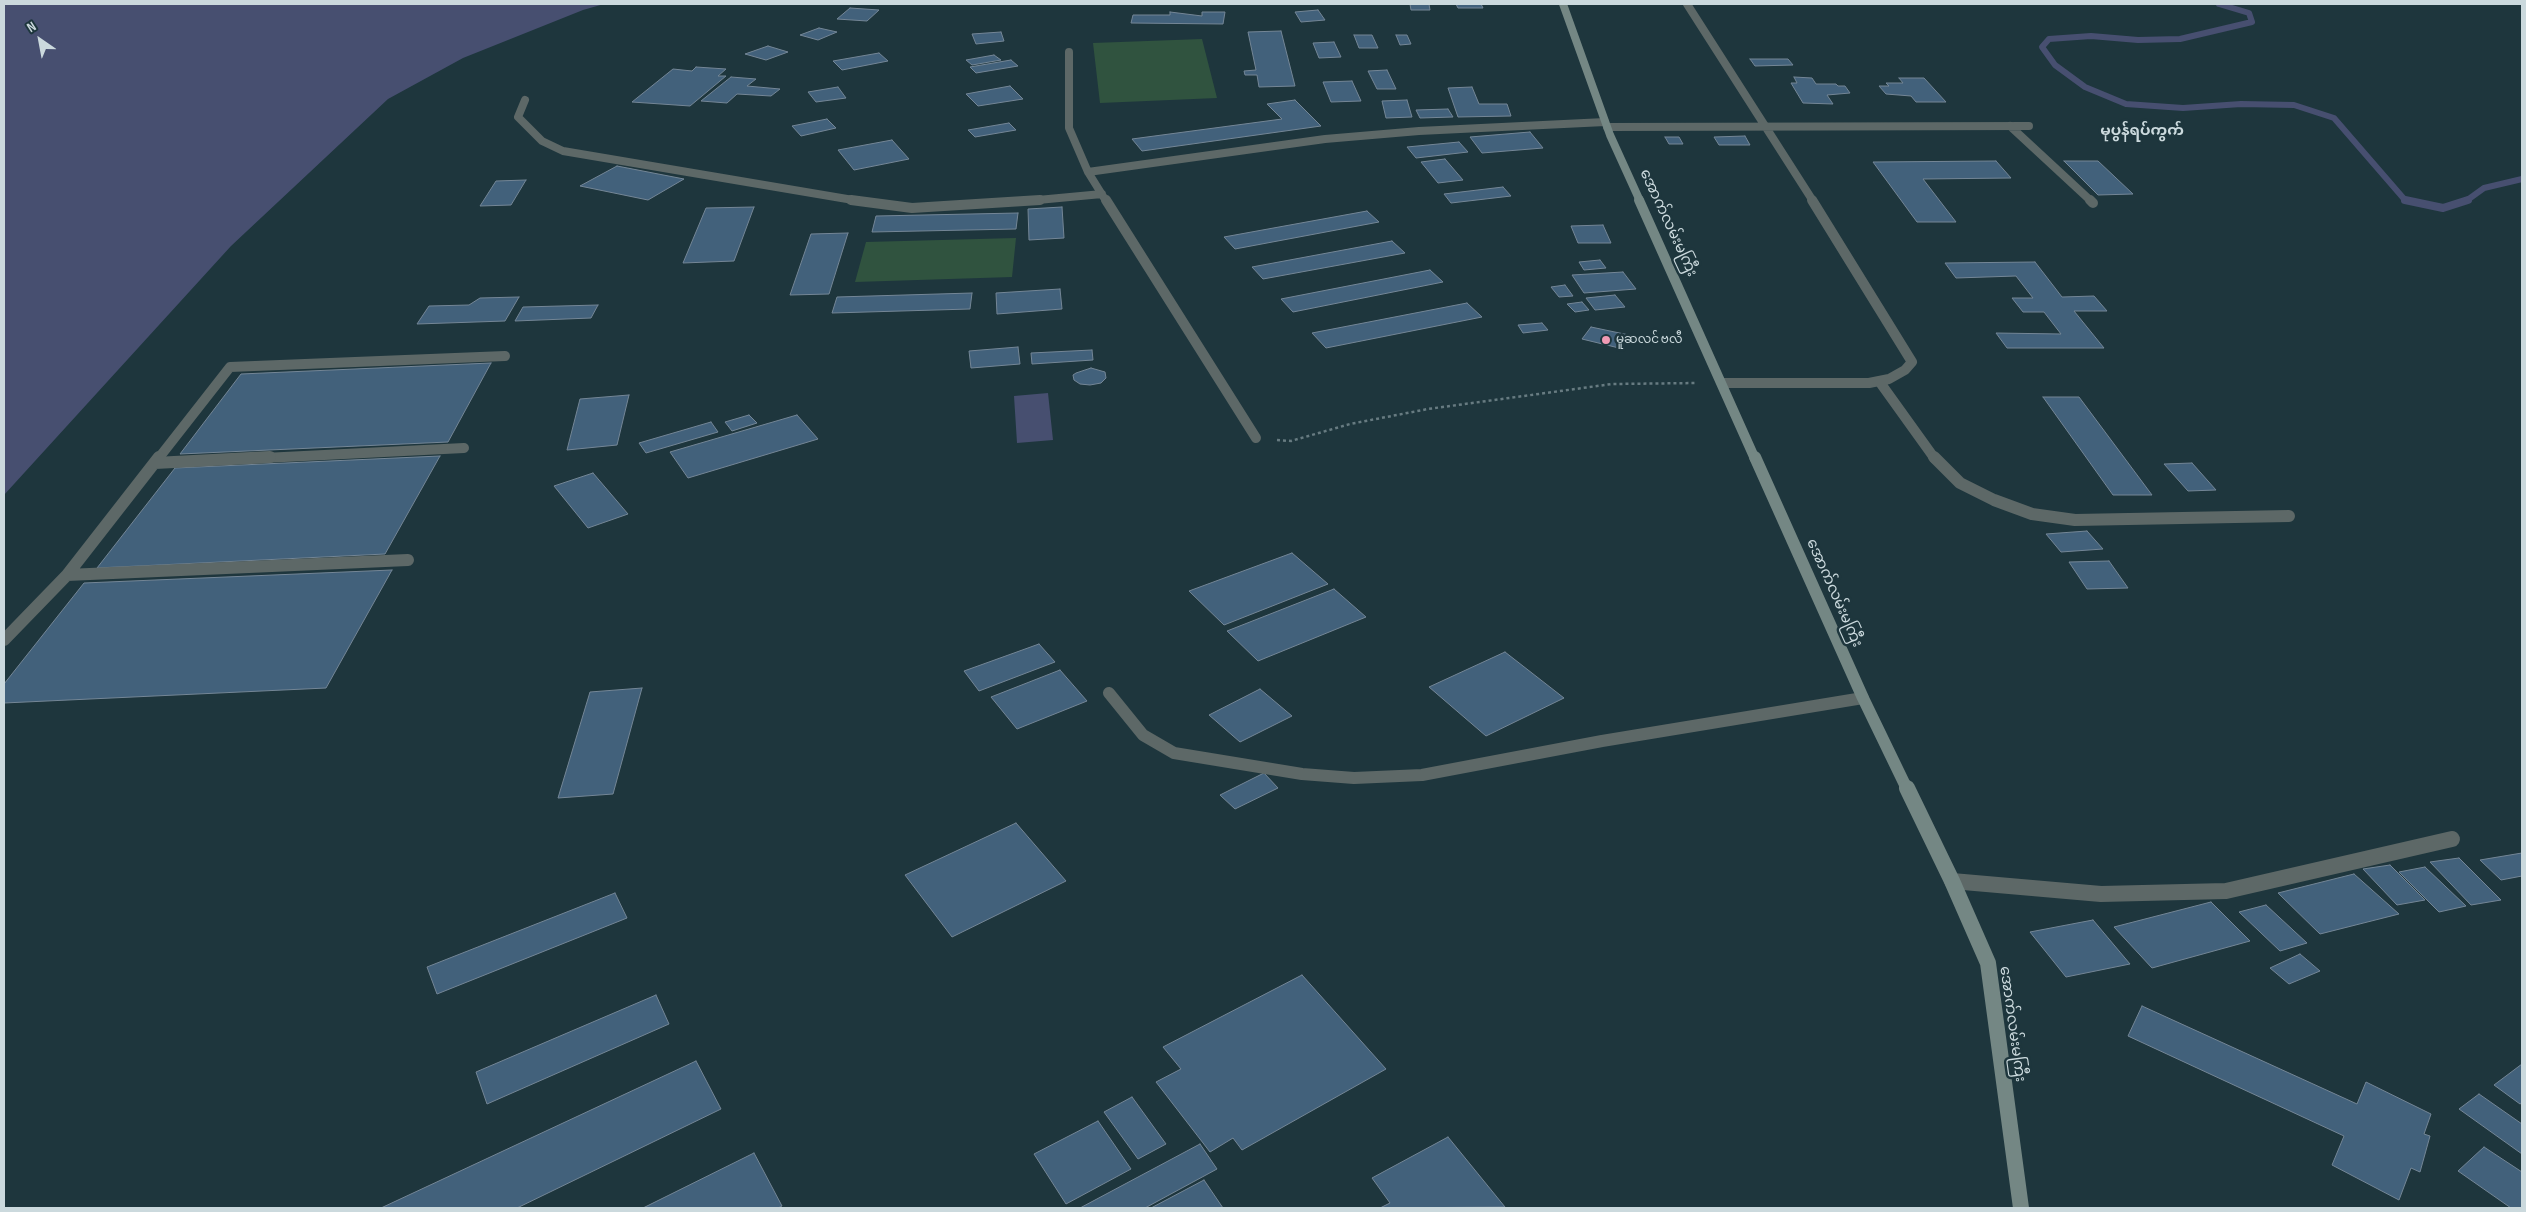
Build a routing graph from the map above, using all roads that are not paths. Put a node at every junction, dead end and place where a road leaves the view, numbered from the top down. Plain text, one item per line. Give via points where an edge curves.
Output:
1 (1563, 4) edge
2 (1687, 4) edge
3 (1069, 52) dead end
4 (525, 100) dead end
5 (1606, 124) junction
6 (2010, 126) junction
7 (2029, 126) dead end
8 (1768, 128) junction
9 (1088, 172) junction
10 (1102, 194) junction
11 (2093, 203) dead end
12 (505, 356) dead end
13 (1879, 381) junction
14 (1723, 383) junction
15 (1256, 438) road end
16 (464, 448) dead end
17 (155, 463) junction
18 (2289, 516) dead end
19 (408, 560) dead end
20 (67, 575) junction
21 (4, 640) edge
22 (1109, 693) dead end
23 (1863, 698) junction
24 (2452, 839) dead end
25 (1952, 881) junction
26 (2021, 1208) edge

1 - 5 main road, အောက်လမ်းမကြီး
2 - 8 lane
3 - 9 lane via 1069,128
4 - 10 lane via 518,117 542,141 563,151 869,203 912,208 988,205
5 - 8 lane
5 - 9 lane via 1419,131 1325,139
5 - 14 main road, အောက်လမ်းမကြီး
6 - 7 lane
6 - 8 lane
6 - 11 lane
8 - 13 lane via 1912,362 1906,370
9 - 10 lane
10 - 15 lane
12 - 17 lane via 230,367
13 - 14 lane
13 - 18 lane via 1937,462 1960,483 2032,514 2074,520
14 - 23 main road, အောက်လမ်းမကြီး
16 - 17 lane
17 - 20 lane
19 - 20 lane
20 - 21 lane
22 - 23 lane via 1143,735 1174,753 1302,774 1354,778 1422,775 1602,741
23 - 25 main road, အောက်လမ်းမကြီး
24 - 25 lane via 2226,891 2100,894
25 - 26 main road, အောက်လမ်းမကြီး via 1988,963

